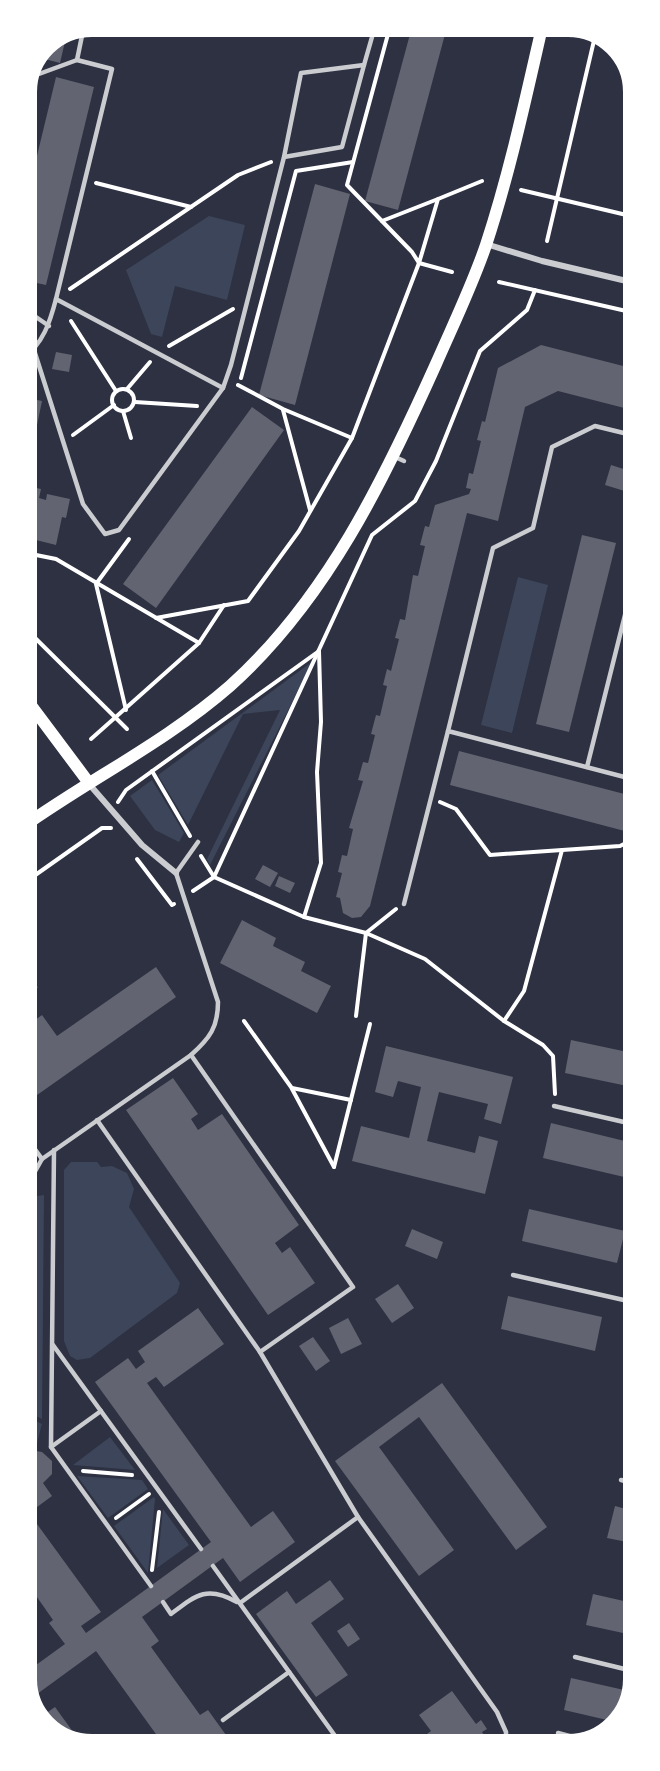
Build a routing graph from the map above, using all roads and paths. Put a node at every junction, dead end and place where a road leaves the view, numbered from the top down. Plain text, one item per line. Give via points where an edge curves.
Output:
1 (373, 33) edge
2 (388, 33) edge
3 (541, 33) edge
4 (82, 34) edge
5 (594, 40) edge
6 (77, 60) junction
7 (364, 65) junction
8 (36, 75) edge
9 (284, 157) junction
10 (296, 171) dead end
11 (85, 180) junction
12 (482, 181) dead end
13 (521, 190) dead end
14 (557, 197) junction
15 (438, 199) junction
16 (192, 207) junction
17 (627, 215) edge
18 (382, 222) junction
19 (547, 241) dead end
20 (486, 244) junction
21 (419, 263) junction
22 (452, 272) dead end
23 (627, 281) edge
24 (499, 282) dead end
25 (535, 290) junction
26 (56, 299) junction
27 (248, 300) junction
28 (627, 311) edge
29 (33, 315) edge
30 (49, 326) junction
31 (34, 350) joint
32 (157, 353) junction
33 (238, 385) dead end
34 (223, 388) junction
35 (127, 389) junction
36 (117, 391) junction
37 (135, 402) junction
38 (114, 405) junction
39 (210, 407) junction
40 (283, 410) junction
41 (123, 411) junction
42 (627, 434) edge
43 (131, 438) dead end
44 (352, 438) junction
45 (63, 443) junction
46 (310, 511) junction
47 (33, 554) edge
48 (224, 605) junction
49 (627, 607) edge
50 (156, 618) junction
51 (33, 636) edge
52 (199, 643) junction
53 (319, 651) junction
54 (33, 708) edge
55 (116, 718) junction
56 (127, 729) dead end
57 (448, 731) junction
58 (91, 739) dead end
59 (587, 767) junction
60 (152, 771) junction
61 (627, 778) edge
62 (89, 783) junction
63 (431, 798) junction
64 (112, 812) junction
65 (33, 820) edge
66 (102, 828) junction
67 (118, 833) dead end
68 (627, 842) edge
69 (197, 844) junction
70 (562, 850) junction
71 (131, 851) dead end
72 (176, 873) junction
73 (33, 877) edge
74 (214, 877) junction
75 (184, 897) junction
76 (404, 904) joint
77 (304, 917) junction
78 (366, 933) junction
79 (356, 1016) dead end
80 (244, 1021) dead end
81 (504, 1021) junction
82 (370, 1024) dead end
83 (191, 1055) junction
84 (291, 1088) junction
85 (351, 1100) junction
86 (554, 1106) joint
87 (97, 1120) junction
88 (627, 1123) edge
89 (33, 1146) edge
90 (54, 1150) junction
91 (42, 1159) junction
92 (33, 1175) edge
93 (513, 1275) dead end
94 (627, 1301) edge
95 (52, 1344) junction
96 (260, 1352) junction
97 (100, 1411) junction
98 (51, 1448) junction
99 (68, 1470) junction
100 (148, 1476) junction
101 (621, 1480) dead end
102 (627, 1482) edge
103 (157, 1488) junction
104 (160, 1494) junction
105 (358, 1517) junction
106 (107, 1525) junction
107 (201, 1549) dead end
108 (213, 1566) dead end
109 (151, 1586) joint
110 (163, 1602) dead end
111 (240, 1603) junction
112 (575, 1657) dead end
113 (627, 1669) edge
114 (289, 1672) junction
115 (223, 1720) dead end
116 (558, 1733) dead end
117 (574, 1737) edge
118 (336, 1738) edge
119 (506, 1738) edge

1 - 7 lane
2 - 18 path via 347,185
3 - 20 main road via 514,149
4 - 6 lane
5 - 14 path
6 - 8 lane
6 - 11 lane via 112,69
7 - 9 lane via 342,147
7 - 9 lane via 301,73
9 - 10 path
9 - 16 path via 238,175
9 - 27 lane
11 - 16 path
11 - 26 lane
12 - 15 path
13 - 14 path
14 - 17 path
14 - 19 path
15 - 18 path
15 - 21 path
16 - 26 path
18 - 21 path
20 - 23 street
20 - 62 main road via 398,458 284,630 203,708
21 - 22 path
21 - 44 path
24 - 25 path
25 - 28 path
25 - 53 path via 527,310 480,351 436,461 415,501 372,535
26 - 30 lane
26 - 32 lane
26 - 36 path
27 - 32 path
27 - 34 lane
29 - 30 lane
30 - 31 lane
31 - 45 lane
32 - 34 lane
32 - 35 path
33 - 40 path
34 - 39 lane
35 - 36 path
35 - 37 path
36 - 38 path via 112,400
37 - 39 path
37 - 41 path
38 - 41 path
38 - 45 path
39 - 45 lane via 119,530 105,534 83,504
40 - 44 path
40 - 46 path
41 - 43 path
42 - 57 lane via 595,426 552,447 533,528 494,548
44 - 46 path
46 - 48 path via 248,601
47 - 50 path via 56,559
48 - 50 path
48 - 52 path
49 - 59 lane
50 - 52 path
51 - 55 path
52 - 55 path
53 - 60 path
53 - 74 path
53 - 77 path via 321,722 317,772 321,863
54 - 62 main road
55 - 56 path
55 - 58 path
57 - 59 lane
57 - 63 lane
59 - 61 lane
60 - 64 path via 126,790
60 - 69 path
62 - 64 street
62 - 65 main road
63 - 70 path via 456,809 490,855
63 - 76 lane
64 - 66 path
64 - 72 street via 142,845
66 - 67 path
66 - 73 path
68 - 70 path
69 - 72 lane
69 - 74 path
70 - 81 path via 524,991
71 - 75 path via 172,905
72 - 75 lane
74 - 75 path
74 - 77 path
75 - 83 lane via 218,1002 218,1020 209,1039
76 - 78 path
77 - 78 path
78 - 79 path
78 - 81 path via 425,959
80 - 84 path
81 - 86 path via 543,1045 553,1056
82 - 85 path
83 - 87 lane
83 - 96 lane via 353,1287
84 - 85 path
84 - 85 path via 334,1167
86 - 88 lane
87 - 90 lane
87 - 96 lane
89 - 91 lane
90 - 91 lane
90 - 95 lane
91 - 92 lane
93 - 94 lane
95 - 97 lane
95 - 98 lane
96 - 105 lane
97 - 98 lane
97 - 100 lane
98 - 99 lane
99 - 100 path
99 - 106 lane
100 - 103 lane
101 - 102 lane
103 - 104 lane
103 - 106 path
104 - 107 lane
104 - 109 path
105 - 111 lane
105 - 119 lane via 496,1712
106 - 109 lane
108 - 111 lane
110 - 111 lane via 171,1614 198,1594 221,1593
111 - 114 lane
112 - 113 lane
114 - 115 lane
114 - 118 lane
116 - 117 lane

